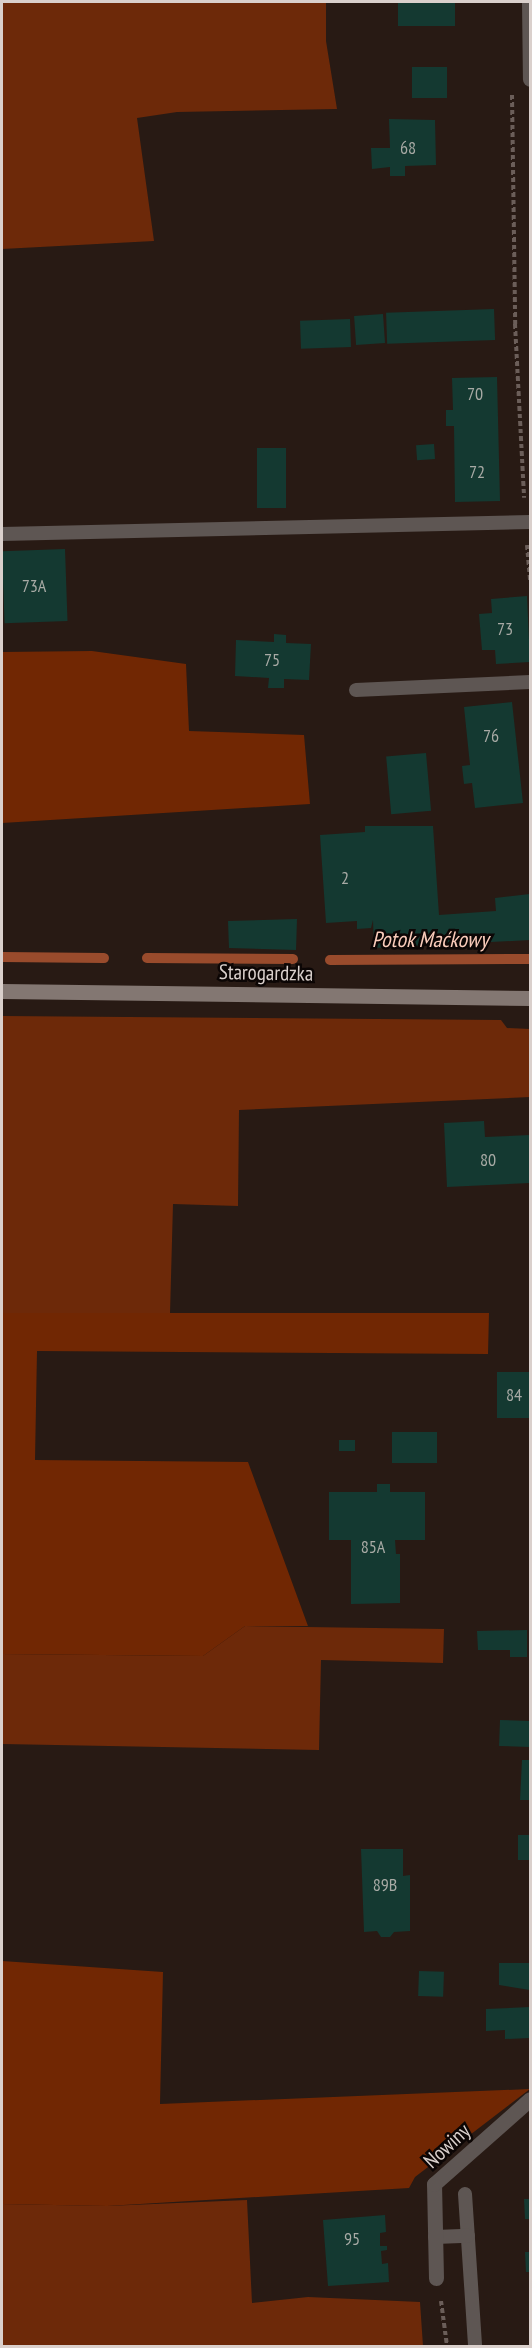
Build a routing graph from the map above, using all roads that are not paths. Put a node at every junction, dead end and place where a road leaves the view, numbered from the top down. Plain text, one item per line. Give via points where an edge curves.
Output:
1 (529, 2) edge
2 (531, 79) edge
3 (528, 522) edge
4 (2, 534) edge
5 (531, 682) edge
6 (356, 690) dead end
7 (2, 991) edge
8 (531, 998) edge
9 (531, 2099) edge
10 (465, 2194) dead end
11 (468, 2236) junction
12 (435, 2238) junction
13 (436, 2278) road end
14 (475, 2346) edge

1 - 2 street
3 - 4 lane
5 - 6 lane
7 - 8 main road, Starogardzka
9 - 12 street, Nowiny via 434,2184
10 - 11 lane
11 - 12 lane
11 - 14 lane
12 - 13 street, Nowiny

